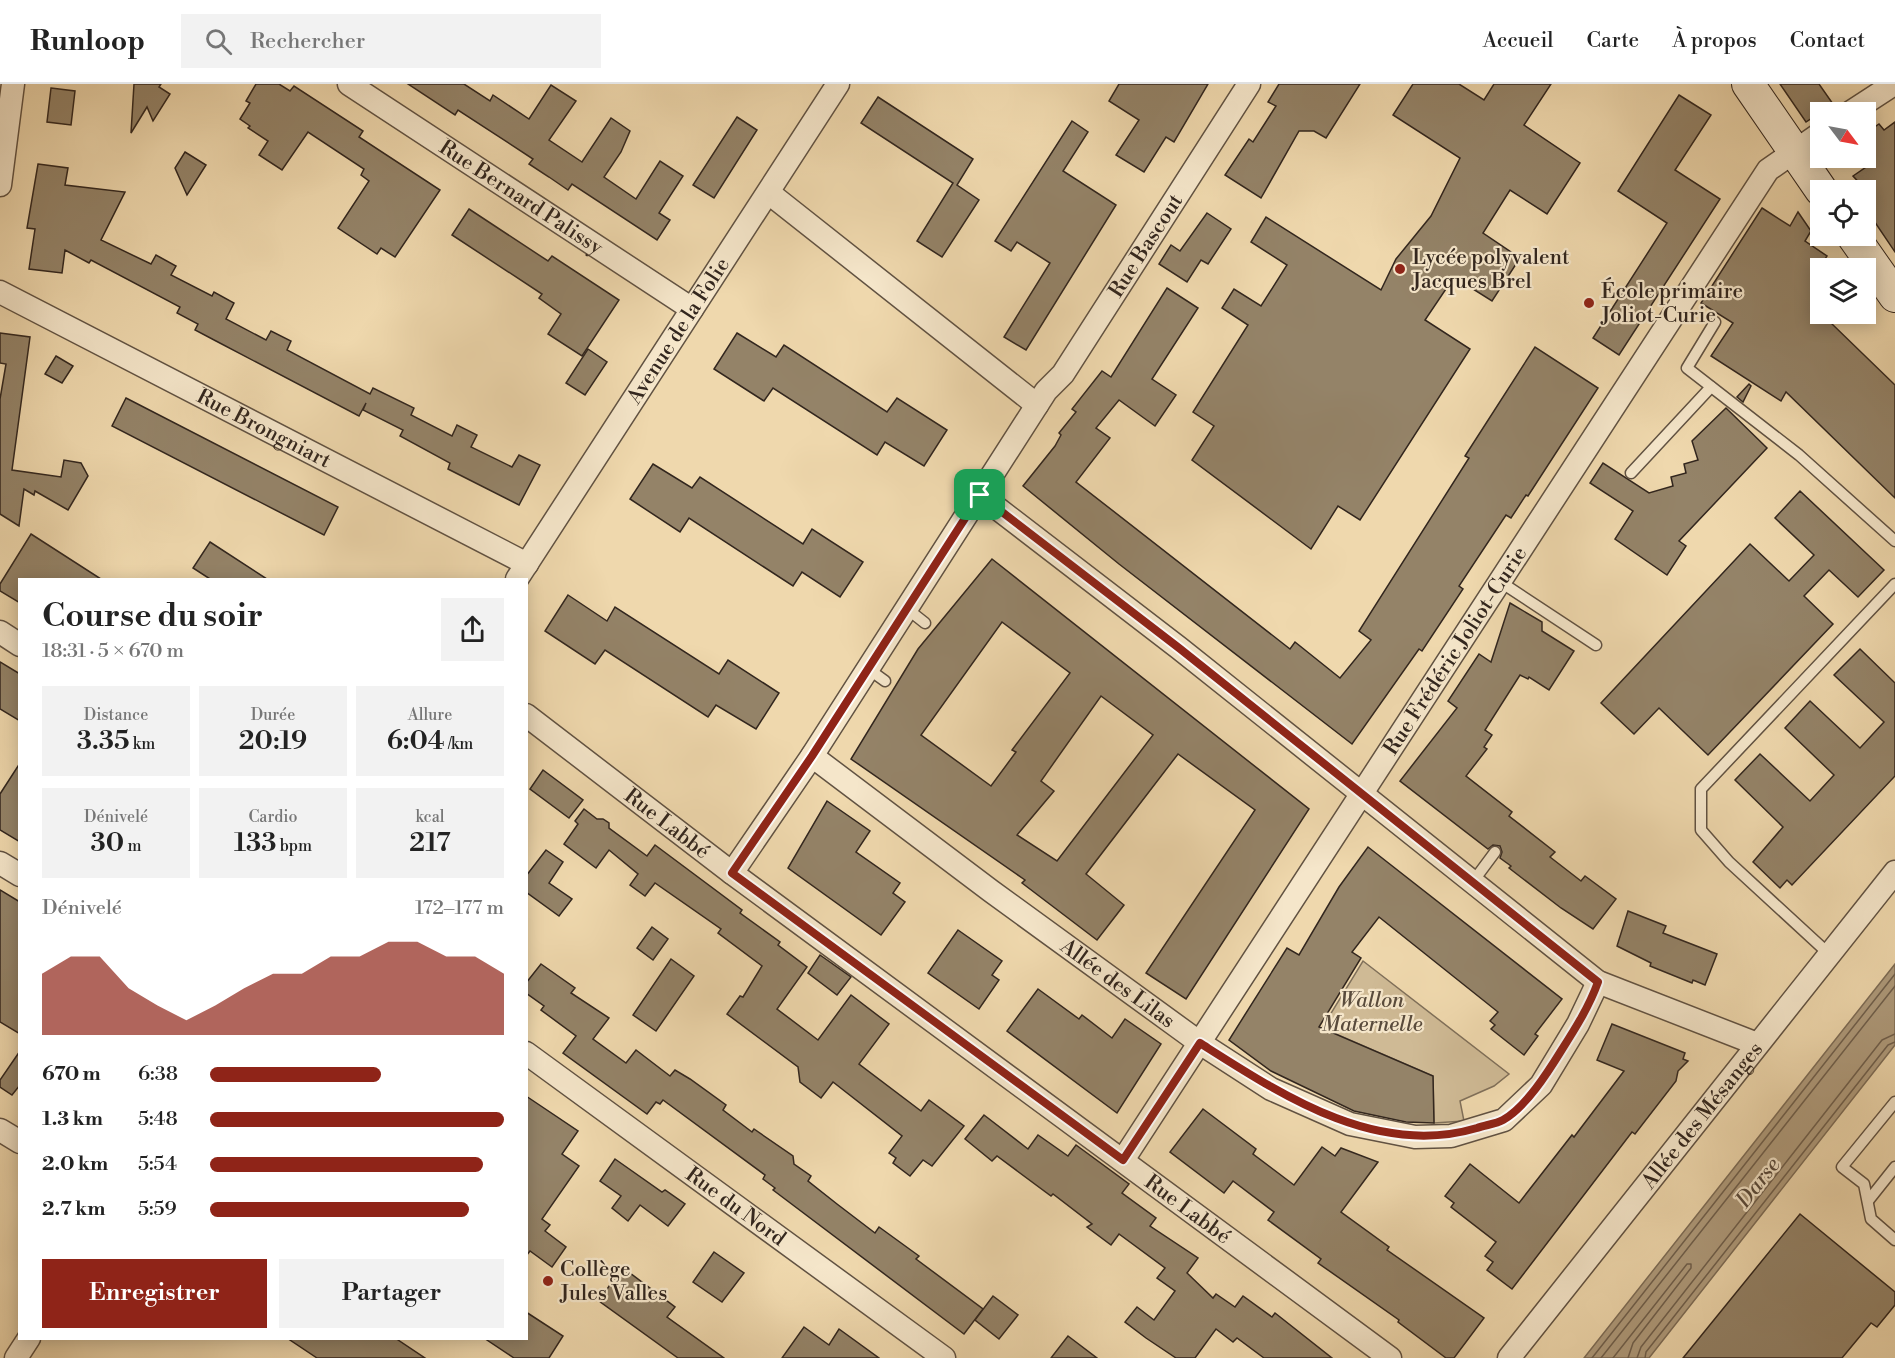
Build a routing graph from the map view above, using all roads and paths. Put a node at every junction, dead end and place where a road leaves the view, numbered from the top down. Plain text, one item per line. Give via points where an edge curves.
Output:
1 (13, 84) edge
2 (349, 84) edge
3 (838, 84) edge
4 (1249, 84) edge
5 (1749, 84) edge
6 (1894, 84) edge
7 (1866, 102) edge
8 (1810, 140) edge
9 (1794, 151) junction
10 (1814, 180) edge
11 (0, 185) edge
12 (769, 194) junction
13 (1859, 246) edge
14 (0, 292) edge
15 (1895, 296) edge
16 (692, 309) junction
17 (1715, 322) dead end
18 (1711, 387) junction
19 (1037, 405) junction
20 (1631, 474) dead end
21 (980, 495) junction
22 (1895, 541) edge
23 (522, 572) edge
24 (1499, 581) junction
25 (1895, 584) edge
26 (906, 608) junction
27 (925, 623) dead end
28 (0, 632) edge
29 (18, 644) edge
30 (1596, 645) dead end
31 (528, 717) edge
32 (812, 756) junction
33 (1360, 794) junction
34 (1495, 852) dead end
35 (0, 862) edge
36 (1895, 872) edge
37 (732, 873) junction
38 (18, 874) edge
39 (1472, 883) junction
40 (1829, 954) junction
41 (1598, 982) junction
42 (1200, 1043) junction
43 (1757, 1044) junction
44 (528, 1054) edge
45 (1895, 1102) edge
46 (0, 1130) edge
47 (18, 1141) edge
48 (1123, 1160) junction
49 (1895, 1167) edge
50 (1868, 1201) junction
51 (1895, 1240) edge
52 (28, 1340) edge
53 (16, 1358) edge
54 (944, 1358) edge
55 (1390, 1358) edge
56 (1509, 1358) edge

1 - 11 street
2 - 16 street, Rue Bernard Palissy
3 - 12 street, Avenue de la Folie
4 - 19 street, Rue Bascout via 1063,374
5 - 9 main road
6 - 7 street
8 - 9 street, Rue Frédéric Joliot-Curie
9 - 10 main road
9 - 24 street, Rue Frédéric Joliot-Curie via 1768,170
12 - 16 street, Avenue de la Folie
12 - 19 street
13 - 15 main road
14 - 23 street, Rue Brongniart
16 - 23 street, Avenue de la Folie
17 - 18 lane via 1688,368
18 - 20 lane
18 - 22 lane via 1799,455
19 - 21 street, Rue Bascout
21 - 26 street, Rue Bascout
21 - 33 street
24 - 30 lane
24 - 33 street, Rue Frédéric Joliot-Curie
25 - 40 lane via 1701,789 1701,830 1729,862
26 - 27 lane
26 - 32 street, Rue Bascout via 876,674
28 - 29 street
31 - 37 street, Rue Labbé
32 - 37 street, Rue Bascout
32 - 42 street, Allée des Lilas
33 - 39 street
33 - 42 street, Rue Frédéric Joliot-Curie
34 - 39 lane
35 - 38 street
36 - 40 street, Allée des Mésanges
37 - 48 street, Rue Labbé
39 - 41 street
40 - 43 street, Allée des Mésanges
41 - 42 street, Allée des Lilas via 1541,1085 1504,1120 1450,1136 1415,1137 1350,1124 1271,1089
41 - 43 street
42 - 48 street, Rue Frédéric Joliot-Curie
43 - 56 street, Allée des Mésanges
44 - 54 street, Rue du Nord
45 - 50 lane via 1842,1167 1864,1184
46 - 47 street
48 - 55 street, Rue Labbé
49 - 50 lane
50 - 51 lane via 1871,1219
52 - 53 street

